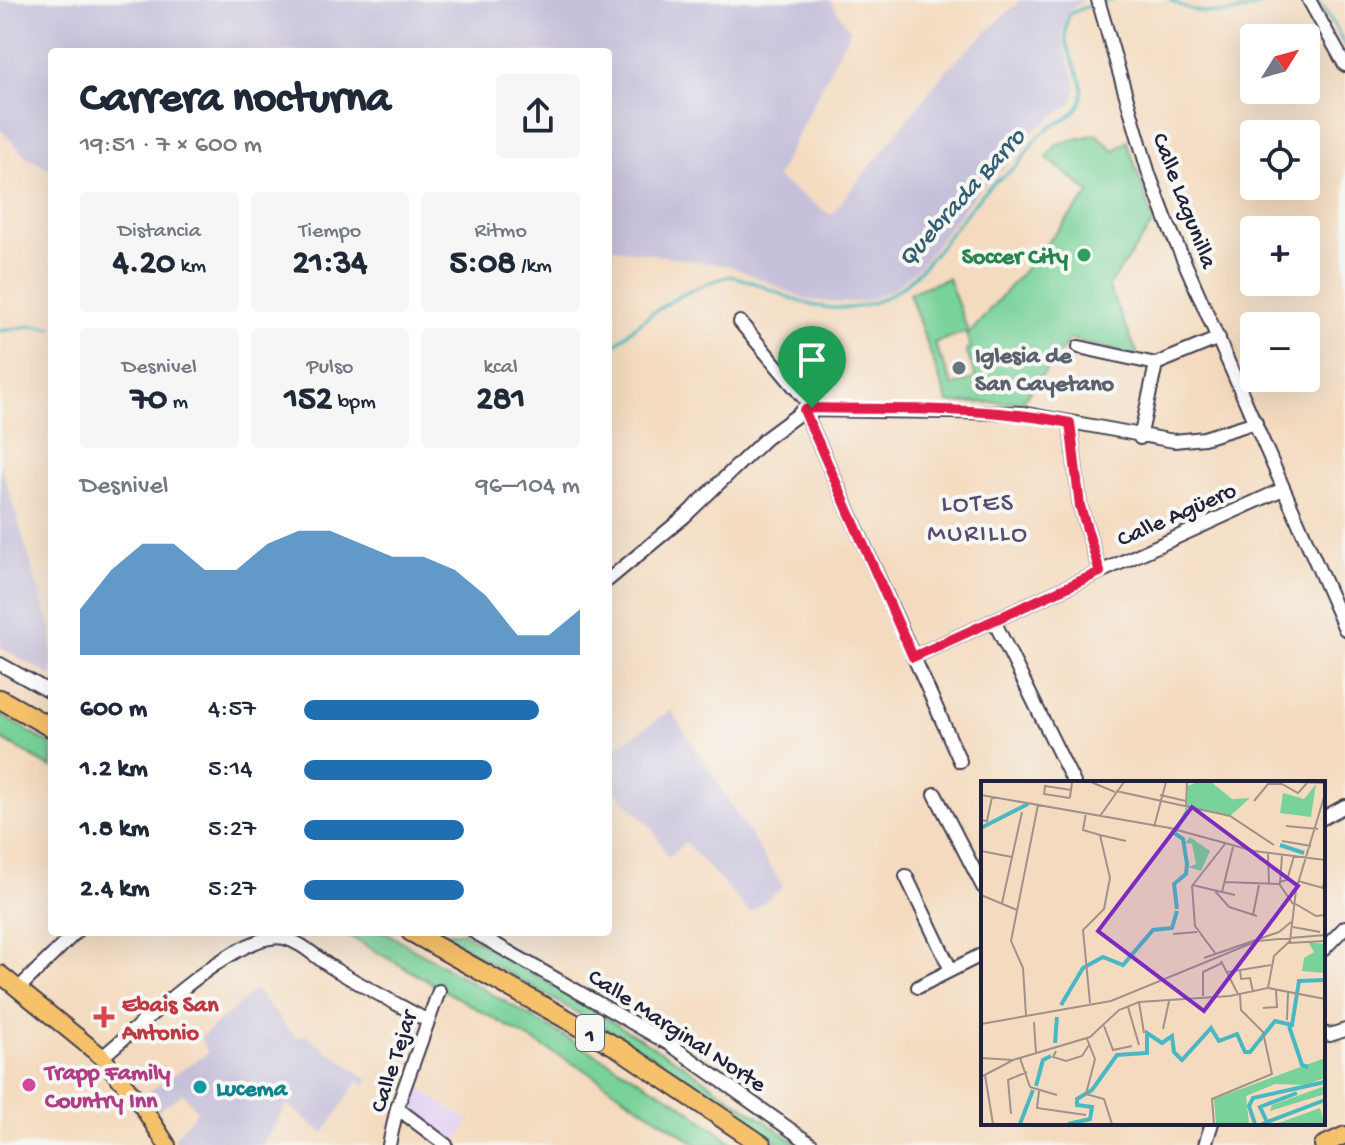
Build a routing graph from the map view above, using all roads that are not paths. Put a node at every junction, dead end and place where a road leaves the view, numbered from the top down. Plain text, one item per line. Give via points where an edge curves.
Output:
1 (1309, 0) edge
2 (1100, 6) edge
3 (1345, 65) edge
4 (740, 322) dead end
5 (1219, 338) junction
6 (1079, 347) dead end
7 (1156, 364) junction
8 (808, 409) junction
9 (1256, 422) junction
10 (1070, 423) junction
11 (1140, 438) junction
12 (1283, 489) junction
13 (1100, 572) junction
14 (612, 577) edge
15 (994, 621) junction
16 (1345, 629) edge
17 (913, 657) junction
18 (0, 664) edge
19 (48, 691) edge
20 (0, 699) edge
21 (48, 726) edge
22 (960, 761) dead end
23 (1073, 781) edge
24 (935, 794) dead end
25 (1345, 806) edge
26 (1325, 817) edge
27 (906, 876) dead end
28 (981, 883) edge
29 (1345, 927) edge
30 (72, 936) edge
31 (418, 936) edge
32 (481, 936) edge
33 (1325, 948) edge
34 (981, 955) edge
35 (951, 970) junction
36 (0, 974) edge
37 (918, 987) dead end
38 (18, 989) junction
39 (439, 991) dead end
40 (428, 1021) junction
41 (1345, 1030) edge
42 (1325, 1034) edge
43 (102, 1057) junction
44 (397, 1108) junction
45 (1211, 1125) edge
46 (1345, 1135) edge
47 (167, 1145) edge
48 (389, 1145) edge
49 (446, 1145) edge
50 (762, 1145) edge
51 (812, 1145) edge
52 (1205, 1145) edge
53 (1323, 1145) edge

1 - 3 street
2 - 5 street, Calle Lagunilla via 1149,174
4 - 8 street
5 - 7 street
5 - 9 street, Calle Lagunilla
6 - 7 street
7 - 11 street
8 - 10 street via 1021,413
8 - 14 street via 765,439
8 - 17 street
9 - 11 street via 1204,438
9 - 12 street, Calle Lagunilla
10 - 11 street
10 - 13 street via 1080,506
12 - 13 street, Calle Agüero
12 - 16 street, Calle Lagunilla
13 - 15 street, Calle Agüero
15 - 17 street, Calle Agüero
15 - 23 street
17 - 22 street
18 - 19 street
20 - 21 highway
24 - 28 street
25 - 26 street
27 - 35 street
29 - 33 street
30 - 38 street
31 - 50 highway, 1 via 620,1049
32 - 51 street, Calle Marginal Norte via 671,1045
34 - 35 street
35 - 37 street
36 - 38 main road
38 - 43 main road
39 - 40 street, Calle Tejar
40 - 43 street via 293,941 267,936 204,972
40 - 44 street, Calle Tejar
41 - 42 street
43 - 47 main road
44 - 48 street, Calle Tejar
44 - 49 street
45 - 52 street
46 - 53 main road

